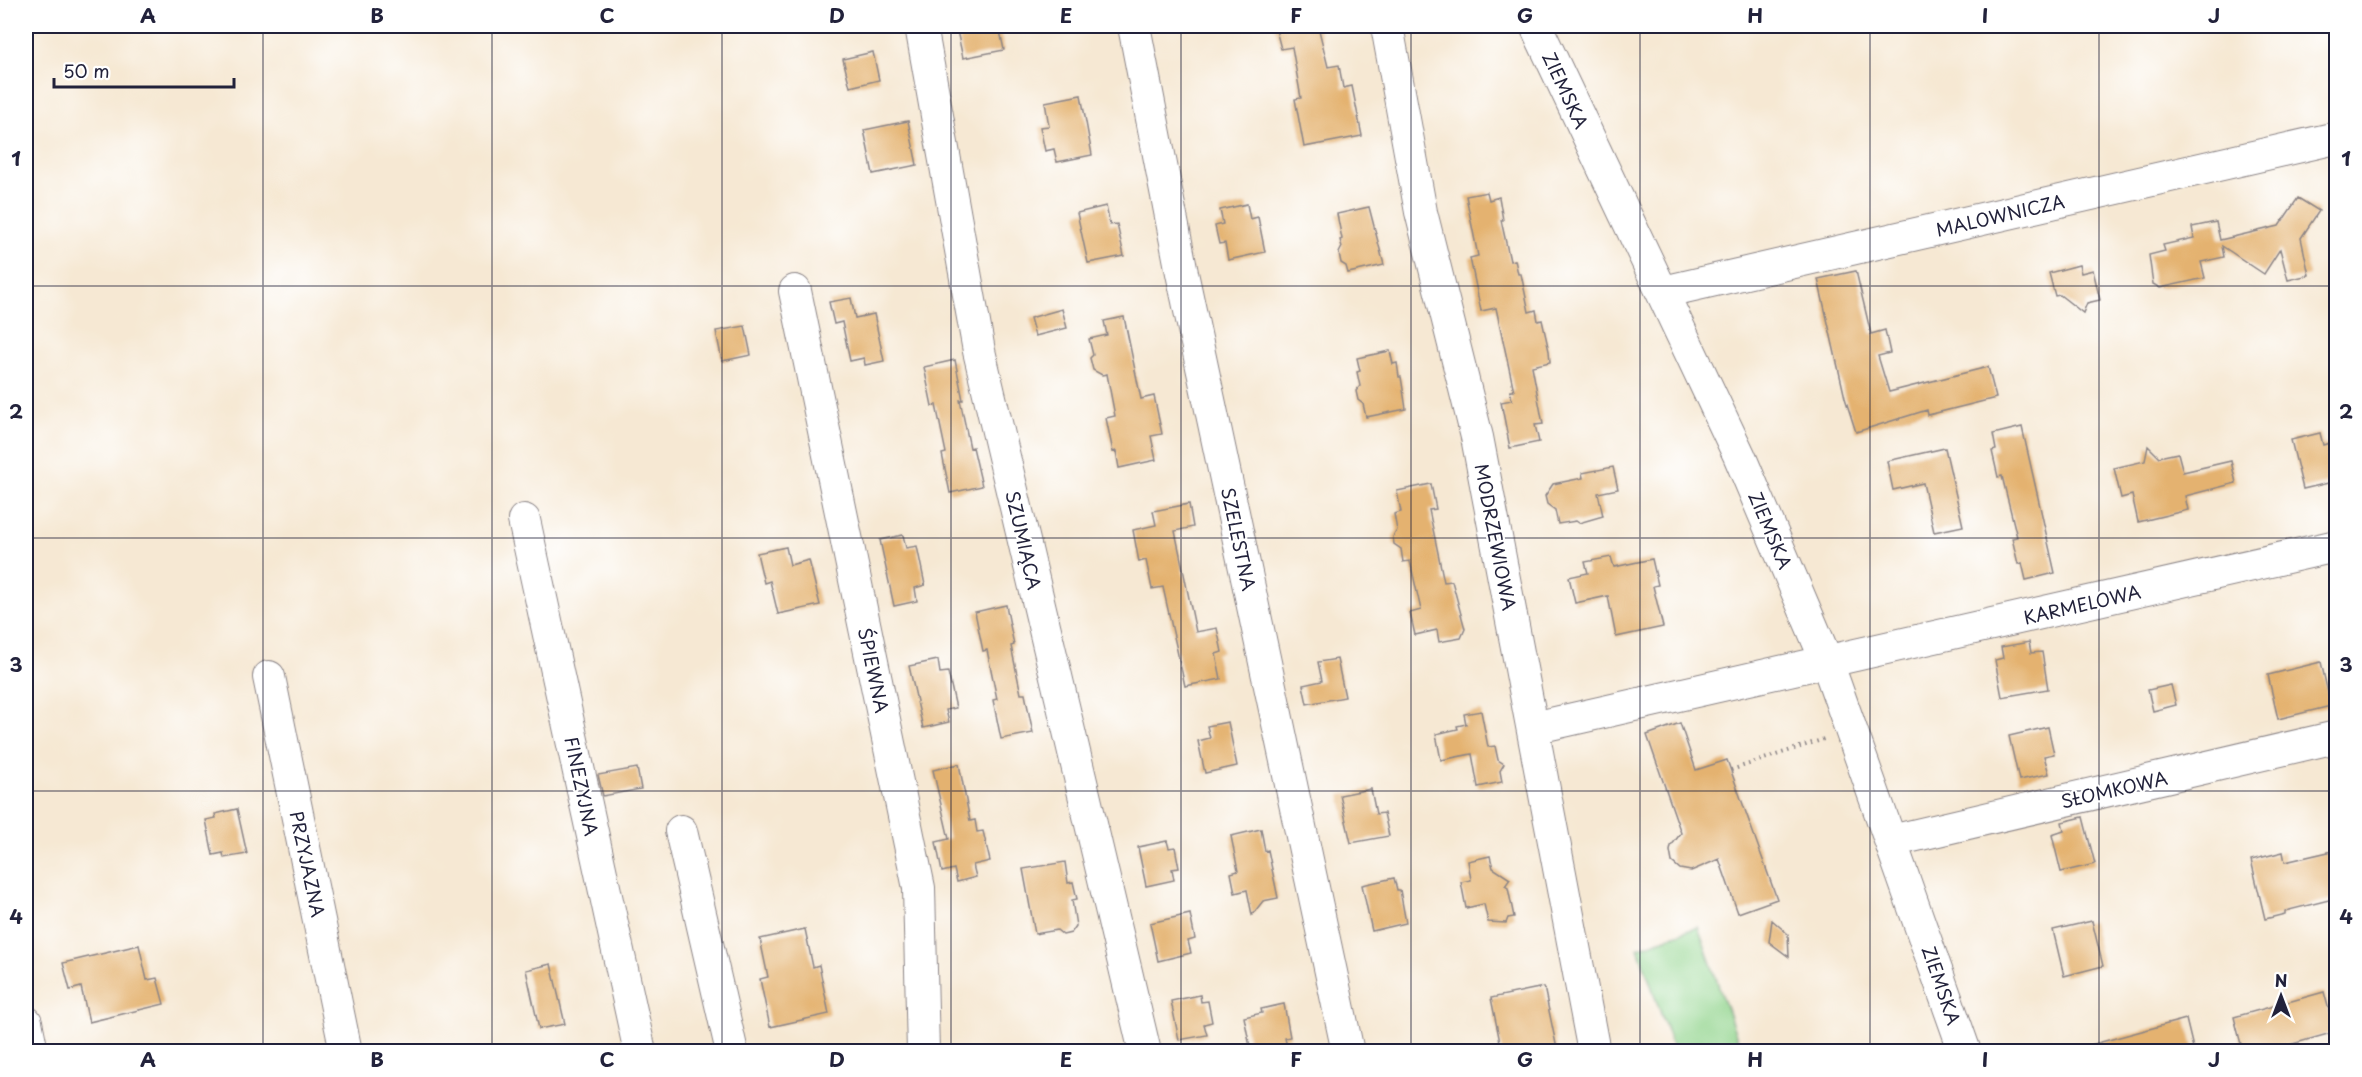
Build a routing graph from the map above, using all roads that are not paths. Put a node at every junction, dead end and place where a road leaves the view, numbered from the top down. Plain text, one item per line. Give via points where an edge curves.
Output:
1 (921, 26) edge
2 (1134, 26) edge
3 (1387, 26) edge
4 (1536, 26) edge
5 (2337, 138) edge
6 (795, 291) dead end
7 (1663, 292) junction
8 (524, 520) dead end
9 (2337, 546) edge
10 (1827, 662) junction
11 (269, 677) dead end
12 (1533, 728) junction
13 (2337, 737) edge
14 (681, 831) dead end
15 (1892, 841) junction
16 (26, 1022) edge
17 (32, 1052) edge
18 (346, 1052) edge
19 (640, 1052) edge
20 (732, 1052) edge
21 (923, 1052) edge
22 (1145, 1052) edge
23 (1348, 1052) edge
24 (1594, 1052) edge
25 (1965, 1052) edge

1 - 22 street, SZUMIĄCA via 979,351
2 - 23 street, SZELESTNA via 1182,273
3 - 12 street, MODRZEWIOWA via 1421,212 1477,437
4 - 7 street, ZIEMSKA
5 - 7 street, MALOWNICZA
6 - 21 street, ŚPIEWNA via 919,888
7 - 10 street, ZIEMSKA via 1739,455
8 - 19 street, FINEZYJNA
9 - 10 street, KARMELOWA
10 - 12 street, KARMELOWA
10 - 15 street, ZIEMSKA
11 - 18 street, PRZYJAZNA
12 - 24 street, MODRZEWIOWA
13 - 15 street, SŁOMKOWA
14 - 20 street
15 - 25 street, ZIEMSKA
16 - 17 street

